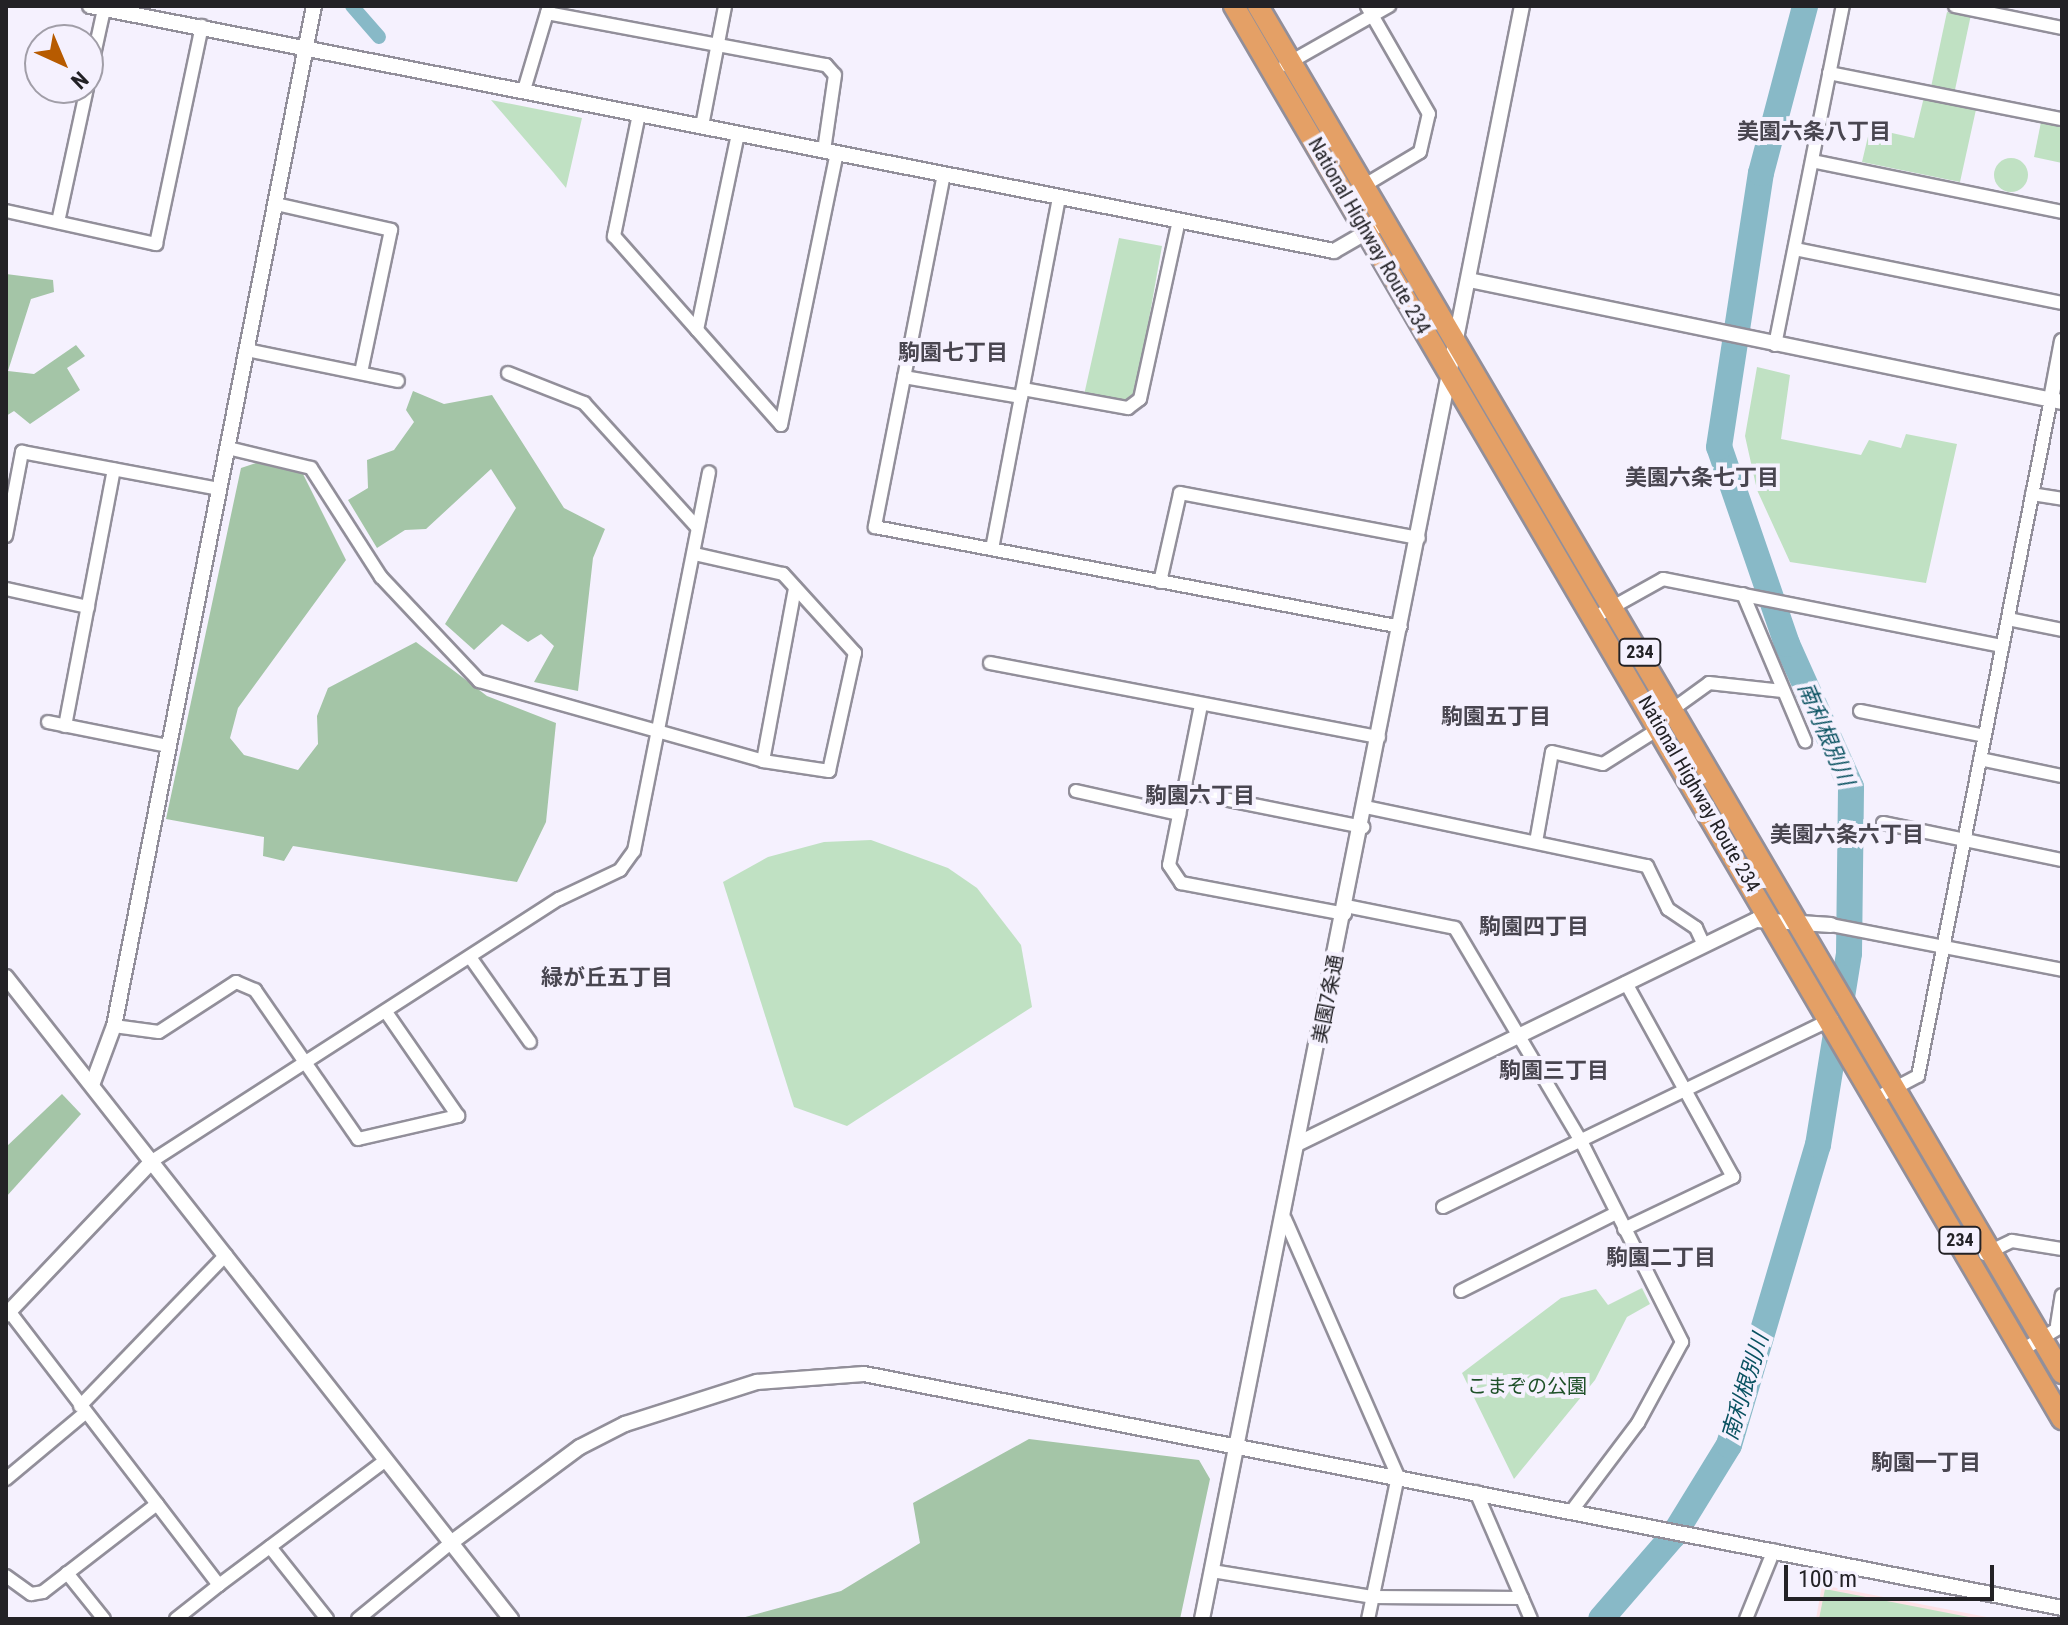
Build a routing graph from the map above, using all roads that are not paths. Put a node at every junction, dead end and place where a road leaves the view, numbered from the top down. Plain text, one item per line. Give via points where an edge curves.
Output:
1 (314, 6) edge
2 (725, 6) edge
3 (1234, 6) edge
4 (1258, 6) edge
5 (1389, 6) edge
6 (1522, 6) edge
7 (1843, 6) edge
8 (1955, 6) edge
9 (97, 7) edge
10 (548, 9) edge
11 (1369, 11) edge
12 (202, 26) junction
13 (2062, 28) edge
14 (307, 45) junction
15 (717, 45) junction
16 (1281, 68) junction
17 (1829, 73) junction
18 (524, 90) junction
19 (83, 104) edge
20 (639, 114) junction
21 (2062, 119) edge
22 (702, 126) junction
23 (738, 134) junction
24 (830, 152) junction
25 (1812, 161) junction
26 (944, 174) junction
27 (1365, 185) junction
28 (1059, 197) junction
29 (276, 204) junction
30 (6, 211) edge
31 (2062, 212) edge
32 (1179, 220) junction
33 (1386, 221) junction
34 (58, 222) junction
35 (1368, 232) junction
36 (1795, 249) junction
37 (1469, 280) junction
38 (2062, 303) edge
39 (697, 330) junction
40 (1452, 339) junction
41 (2062, 341) edge
42 (1775, 345) junction
43 (247, 350) junction
44 (361, 372) junction
45 (508, 373) dead end
46 (904, 377) junction
47 (1451, 378) junction
48 (398, 381) dead end
49 (1022, 393) junction
50 (2056, 400) edge
51 (228, 448) junction
52 (114, 470) junction
53 (709, 472) dead end
54 (219, 489) junction
55 (2032, 494) junction
56 (2062, 499) edge
57 (697, 527) junction
58 (6, 536) edge
59 (1419, 538) junction
60 (992, 549) junction
61 (695, 554) junction
62 (1160, 582) junction
63 (795, 588) junction
64 (6, 589) edge
65 (1747, 595) junction
66 (88, 607) junction
67 (1614, 607) junction
68 (1595, 617) junction
69 (2008, 619) junction
70 (1401, 627) junction
71 (2062, 630) edge
72 (2002, 646) junction
73 (990, 663) dead end
74 (1783, 691) junction
75 (1201, 705) junction
76 (1672, 706) junction
77 (1860, 711) dead end
78 (48, 722) dead end
79 (65, 726) junction
80 (1660, 728) junction
81 (659, 733) junction
82 (1985, 736) junction
83 (1379, 737) junction
84 (1805, 741) dead end
85 (168, 746) junction
86 (1980, 759) junction
87 (763, 761) junction
88 (2062, 776) edge
89 (1076, 791) dead end
90 (1184, 791) junction
91 (1366, 807) junction
92 (1179, 814) junction
93 (1883, 823) dead end
94 (1363, 827) junction
95 (1964, 841) junction
96 (1536, 842) junction
97 (2062, 860) edge
98 (1346, 910) junction
99 (1772, 917) junction
100 (1798, 918) junction
101 (1831, 925) joint
102 (1704, 945) junction
103 (1943, 947) junction
104 (470, 957) junction
105 (2062, 970) edge
106 (6, 977) edge
107 (1626, 983) junction
108 (1827, 1010) junction
109 (386, 1012) junction
110 (114, 1026) junction
111 (1517, 1035) junction
112 (530, 1042) dead end
113 (306, 1065) junction
114 (92, 1085) junction
115 (1897, 1087) junction
116 (1685, 1090) junction
117 (1878, 1097) junction
118 (1581, 1141) junction
119 (1299, 1143) junction
120 (152, 1161) junction
121 (1443, 1207) dead end
122 (1616, 1213) junction
123 (1285, 1219) junction
124 (1624, 1229) junction
125 (2062, 1249) edge
126 (1992, 1251) junction
127 (226, 1255) junction
128 (1972, 1262) junction
129 (1461, 1291) dead end
130 (2062, 1295) edge
131 (8, 1313) edge
132 (2054, 1330) edge
133 (2022, 1350) junction
134 (2062, 1373) edge
135 (82, 1410) junction
136 (2062, 1419) edge
137 (1238, 1444) junction
138 (386, 1460) junction
139 (1398, 1476) junction
140 (6, 1479) edge
141 (1476, 1492) junction
142 (157, 1504) junction
143 (1571, 1512) junction
144 (452, 1542) junction
145 (270, 1547) junction
146 (1774, 1550) junction
147 (1212, 1571) junction
148 (67, 1573) junction
149 (6, 1576) edge
150 (219, 1585) junction
151 (1372, 1597) junction
152 (1522, 1598) junction
153 (2062, 1608) edge
154 (104, 1619) edge
155 (176, 1619) edge
156 (327, 1619) edge
157 (358, 1619) edge
158 (511, 1619) edge
159 (1202, 1619) edge
160 (1368, 1619) edge
161 (1531, 1619) edge
162 (1746, 1619) edge

1 - 14 street
2 - 15 street
3 - 16 highway, National Highway Route 234 / 234
4 - 16 highway, National Highway Route 234 / 234
5 - 11 street
6 - 37 street, 美園7条通
7 - 17 street
8 - 13 street
9 - 12 street
10 - 15 street
10 - 18 street
11 - 16 street
11 - 27 street via 1429,114 1420,152
12 - 14 street
12 - 34 street via 156,244
14 - 18 street
14 - 29 street
15 - 22 street
15 - 24 street via 832,70
16 - 27 highway, National Highway Route 234 / 234
16 - 35 highway, National Highway Route 234 / 234
17 - 21 street
17 - 25 street
18 - 20 street
19 - 34 street
20 - 22 street
20 - 39 street via 614,236
22 - 23 street
23 - 24 street
23 - 39 street
24 - 26 street
24 - 39 street via 781,425
25 - 31 street
25 - 36 street
26 - 28 street
26 - 46 street
27 - 33 highway, National Highway Route 234 / 234
28 - 32 street
28 - 49 street
29 - 43 street
29 - 44 street via 391,230
30 - 34 street
32 - 35 street via 1334,251
32 - 49 street via 1140,399 1128,408
33 - 35 street
33 - 40 highway, National Highway Route 234 / 234
35 - 47 highway, National Highway Route 234 / 234
36 - 38 street
36 - 42 street
37 - 40 street, 美園7条通
37 - 42 street
40 - 47 street, 美園7条通
40 - 67 highway, National Highway Route 234 / 234
41 - 50 street
42 - 50 street
43 - 44 street
43 - 51 street
44 - 48 street
45 - 57 street via 584,403
46 - 49 street
46 - 60 street via 875,527
47 - 59 street, 美園7条通
47 - 68 highway, National Highway Route 234 / 234
49 - 60 street
50 - 55 street
51 - 54 street
51 - 81 street via 311,468 381,577 479,681
52 - 54 street
52 - 58 street via 22,452
52 - 66 street
53 - 57 street
54 - 85 street
55 - 56 street
55 - 69 street
57 - 61 street
59 - 62 street via 1180,493
59 - 70 street, 美園7条通
60 - 62 street
61 - 63 street via 783,574
61 - 81 street
62 - 70 street
63 - 87 street
63 - 87 street via 855,653 829,771
64 - 66 street
65 - 67 street via 1663,579
65 - 72 street
65 - 74 street
66 - 79 street
67 - 68 street
67 - 76 highway, National Highway Route 234 / 234
68 - 80 highway, National Highway Route 234 / 234
69 - 71 street
69 - 72 street
70 - 83 street, 美園7条通
72 - 82 street
73 - 75 street
74 - 76 street via 1709,683
74 - 84 street
75 - 83 street
75 - 90 street
76 - 80 street
76 - 100 highway, National Highway Route 234 / 234
77 - 82 street
78 - 79 street
79 - 85 street
80 - 96 street via 1603,764 1552,752
80 - 99 highway, National Highway Route 234 / 234
81 - 87 street
81 - 104 street via 634,851 620,870
82 - 86 street
83 - 91 street, 美園7条通
85 - 110 street
86 - 88 street
86 - 95 street
89 - 92 street
90 - 92 street
90 - 94 street
91 - 94 street, 美園7条通
91 - 96 street
92 - 98 street via 1169,865 1181,883
93 - 95 street
94 - 98 street, 美園7条通
95 - 97 street
95 - 103 street
96 - 102 street via 1647,866 1668,909 1696,928
98 - 111 street via 1455,928
98 - 119 street, 美園7条通
99 - 100 street
99 - 102 street
99 - 108 highway, National Highway Route 234 / 234
100 - 101 street
100 - 115 highway, National Highway Route 234 / 234
101 - 103 street
102 - 107 street
103 - 105 street
103 - 115 street via 1918,1076
104 - 109 street
104 - 112 street
106 - 114 street
107 - 111 street
107 - 116 street
108 - 116 street
108 - 117 highway, National Highway Route 234 / 234
109 - 113 street
109 - 113 street via 458,1116 358,1139
110 - 113 street via 159,1032 236,982 255,990
110 - 114 street
111 - 118 street
111 - 119 street
113 - 120 street
114 - 120 street
115 - 117 street
115 - 126 highway, National Highway Route 234 / 234
116 - 118 street
116 - 124 street via 1733,1177
117 - 128 highway, National Highway Route 234 / 234
118 - 121 street
118 - 122 street
119 - 123 street, 美園7条通
120 - 127 street
120 - 131 street
122 - 124 street
122 - 129 street
123 - 137 street, 美園7条通
123 - 139 street
124 - 143 street via 1682,1342 1638,1423
125 - 126 street via 2012,1241
126 - 128 street
126 - 132 highway, National Highway Route 234 / 234
127 - 135 street
127 - 138 street
128 - 133 highway, National Highway Route 234 / 234
130 - 132 street
131 - 135 street
132 - 133 street
132 - 134 highway, National Highway Route 234 / 234
133 - 136 highway, National Highway Route 234 / 234
135 - 140 street
135 - 142 street
137 - 139 street
137 - 144 street via 896,1377 781,1379 714,1391 625,1424 580,1447
137 - 147 street, 美園7条通
138 - 144 street
138 - 145 street
139 - 141 street
139 - 151 street
141 - 143 street
141 - 152 street
142 - 148 street
142 - 150 street
143 - 146 street
144 - 157 street
144 - 158 street
145 - 150 street
145 - 156 street
146 - 153 street
146 - 162 street
147 - 151 street
147 - 159 street, 美園7条通
148 - 149 street via 31,1594
148 - 154 street
150 - 155 street
151 - 152 street
151 - 160 street
152 - 161 street

